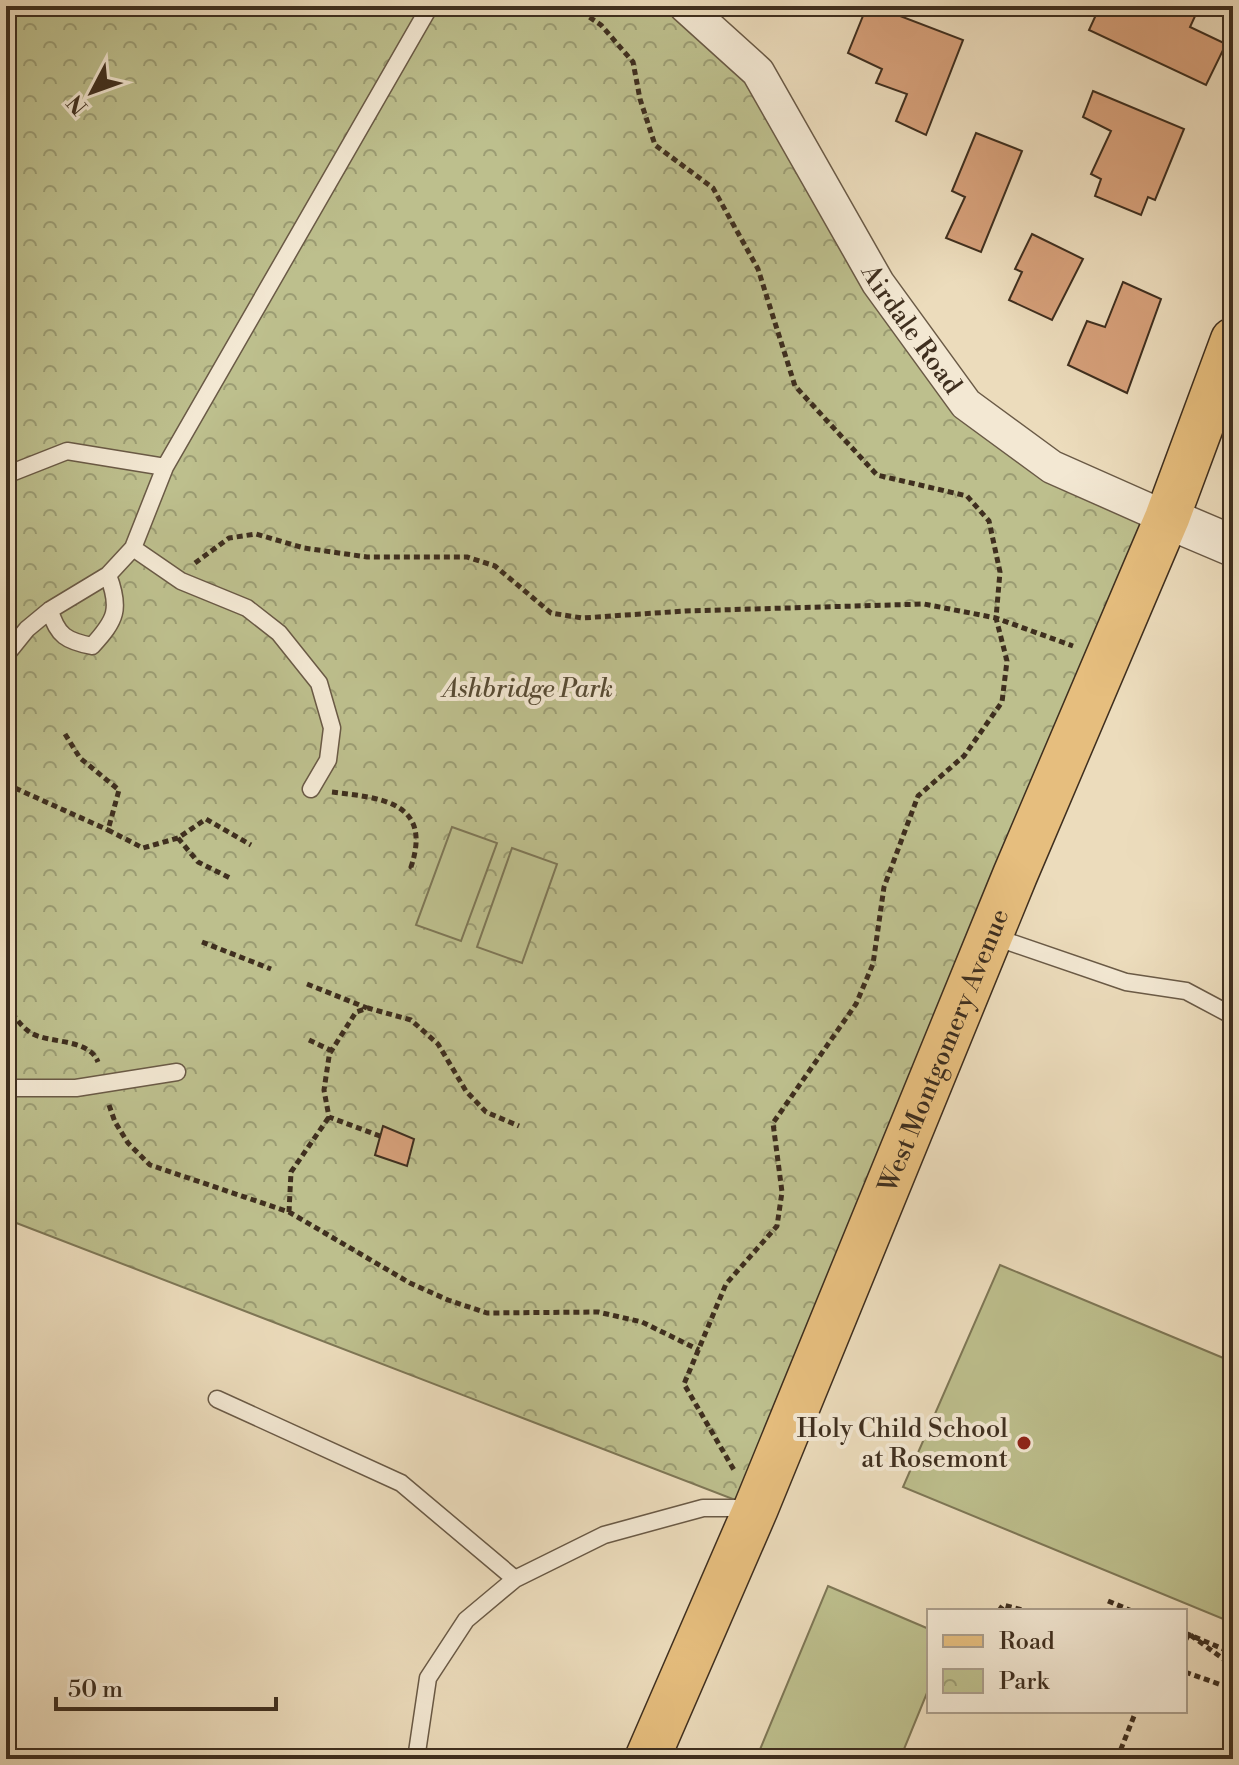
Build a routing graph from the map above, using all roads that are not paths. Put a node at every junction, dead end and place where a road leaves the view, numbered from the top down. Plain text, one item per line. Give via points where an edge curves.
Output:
1 (430, 6) edge
2 (685, 6) edge
3 (1233, 340) edge
4 (165, 467) junction
5 (6, 475) edge
6 (1167, 518) junction
7 (1233, 546) edge
8 (133, 548) junction
9 (108, 575) junction
10 (50, 610) junction
11 (6, 655) edge
12 (311, 789) road end
13 (990, 935) junction
14 (1233, 1016) edge
15 (177, 1072) dead end
16 (6, 1088) edge
17 (217, 1399) dead end
18 (756, 1508) junction
19 (515, 1579) junction
20 (416, 1759) edge
21 (647, 1759) edge

1 - 4 lane
2 - 6 street, Airdale Road via 758,72 878,283 966,404 1052,467
3 - 6 main road, West Montgomery Avenue
4 - 5 lane via 67,451
4 - 8 lane
6 - 7 street, Airdale Road
6 - 13 main road, West Montgomery Avenue
8 - 9 lane
8 - 12 lane via 181,581 247,608 279,633 319,683 332,728 328,760
9 - 10 lane
9 - 10 lane via 116,596 112,625 92,646 68,641 55,628
10 - 11 lane
13 - 14 lane via 1126,982 1186,991
13 - 18 main road, West Montgomery Avenue
15 - 16 lane via 76,1088
17 - 19 lane via 401,1483
18 - 19 lane via 703,1508 604,1535
18 - 21 main road, West Montgomery Avenue
19 - 20 lane via 466,1620 428,1678

